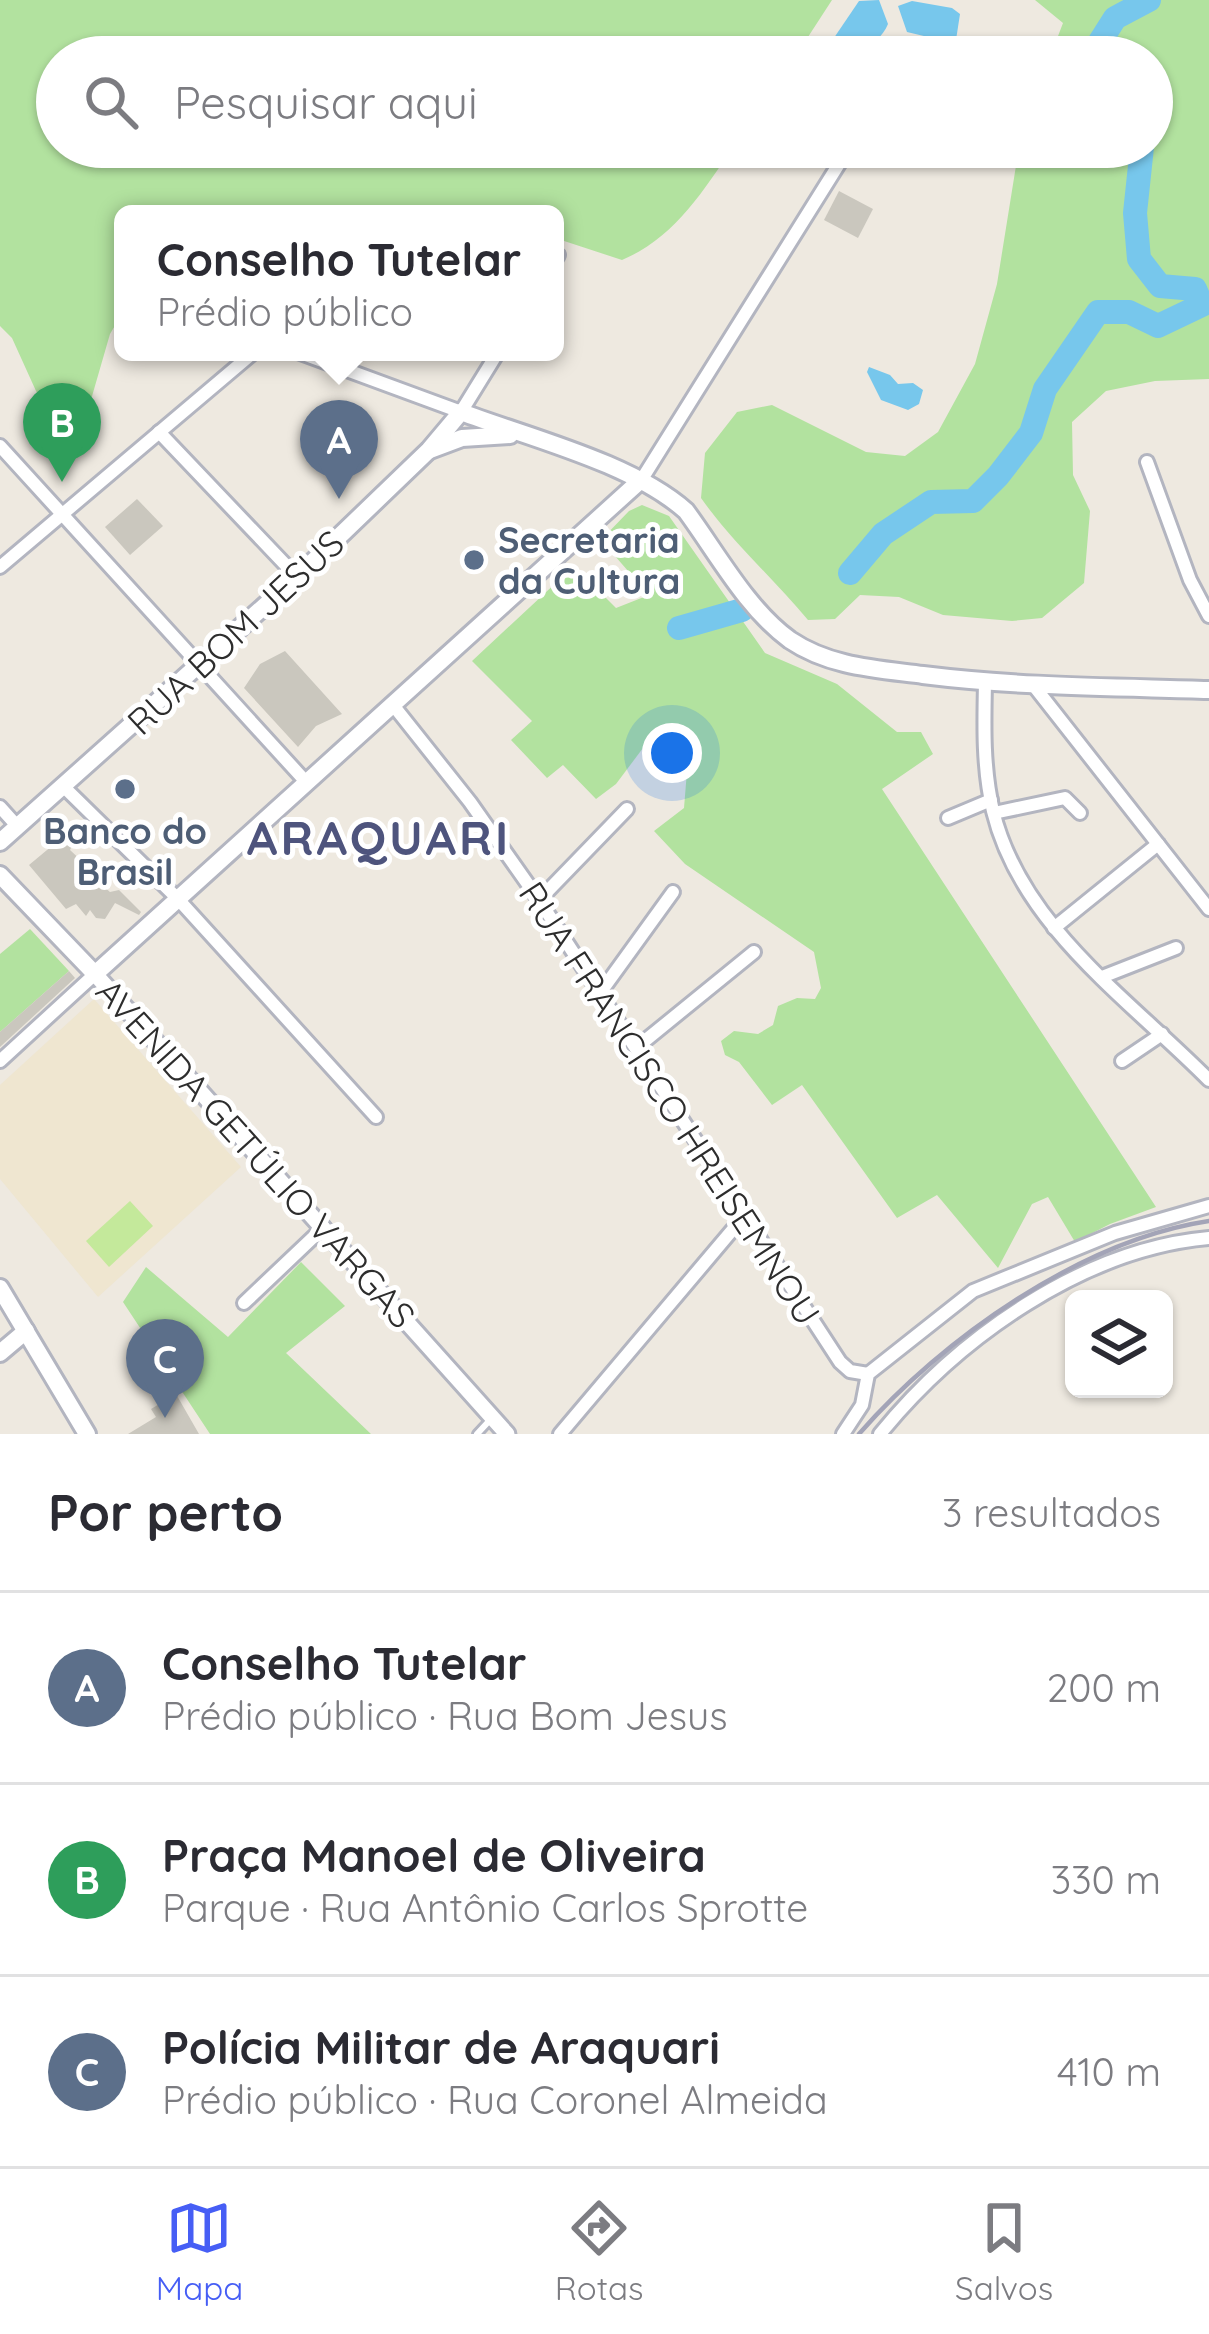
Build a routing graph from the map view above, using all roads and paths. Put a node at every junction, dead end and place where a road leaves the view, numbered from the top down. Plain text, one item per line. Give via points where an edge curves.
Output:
1 (836, 168) edge
2 (243, 361) edge
3 (322, 361) edge
4 (492, 361) edge
5 (461, 412) junction
6 (159, 432) junction
7 (537, 440) junction
8 (0, 446) edge
9 (429, 450) junction
10 (1147, 462) dead end
11 (642, 479) junction
12 (62, 514) junction
13 (0, 567) edge
14 (297, 577) junction
15 (1209, 616) edge
16 (200, 666) junction
17 (985, 682) junction
18 (1034, 686) junction
19 (1209, 690) edge
20 (393, 705) junction
21 (307, 783) junction
22 (64, 788) junction
23 (993, 806) junction
24 (0, 807) edge
25 (627, 809) dead end
26 (1080, 813) dead end
27 (948, 818) dead end
28 (18, 827) junction
29 (0, 842) edge
30 (1158, 844) junction
31 (0, 875) edge
32 (673, 892) dead end
33 (178, 899) junction
34 (538, 900) junction
35 (1209, 909) edge
36 (1054, 928) junction
37 (1176, 948) dead end
38 (754, 952) dead end
39 (95, 974) junction
40 (1102, 977) junction
41 (600, 993) junction
42 (1162, 1034) junction
43 (636, 1048) junction
44 (0, 1060) edge
45 (1122, 1060) dead end
46 (1209, 1080) edge
47 (376, 1117) dead end
48 (1209, 1207) edge
49 (745, 1215) junction
50 (324, 1228) junction
51 (1209, 1238) edge
52 (0, 1288) edge
53 (244, 1303) dead end
54 (26, 1331) junction
55 (0, 1352) edge
56 (868, 1374) junction
57 (493, 1418) junction
58 (87, 1434) edge
59 (477, 1434) edge
60 (507, 1434) edge
61 (560, 1434) edge
62 (843, 1434) edge
63 (880, 1434) edge

1 - 11 street
2 - 6 street
3 - 5 street
4 - 5 street, RUA BOM JESUS
5 - 7 main road
5 - 9 main road, RUA BOM JESUS
6 - 12 street
6 - 14 street
7 - 9 main road via 482,435
7 - 11 main road
8 - 12 street
9 - 14 main road, RUA BOM JESUS
10 - 15 street
11 - 17 main road via 686,511 756,606 807,650 857,667
11 - 20 main road
12 - 13 street
12 - 16 street
14 - 16 main road, RUA BOM JESUS
16 - 21 street
16 - 22 main road, RUA BOM JESUS
17 - 18 main road
17 - 23 street
18 - 19 main road
18 - 30 street
20 - 21 main road
20 - 34 street, RUA FRANCISCO HREISEMNOU
21 - 33 main road
22 - 28 main road, RUA BOM JESUS
22 - 33 street
23 - 26 street via 1065,798
23 - 27 street
23 - 36 street via 1022,878
24 - 28 street
25 - 34 street
28 - 29 main road, RUA BOM JESUS
30 - 35 street
30 - 36 street
31 - 39 main road, AVENIDA GETÚLIO VARGAS
32 - 41 street
33 - 39 main road
33 - 47 street
34 - 41 street, RUA FRANCISCO HREISEMNOU
36 - 40 street
37 - 40 street
38 - 43 street
39 - 44 street
39 - 50 street, AVENIDA GETÚLIO VARGAS
40 - 42 street
41 - 43 street, RUA FRANCISCO HREISEMNOU
42 - 45 street
42 - 46 street
43 - 49 street, RUA FRANCISCO HREISEMNOU
48 - 56 street via 1152,1220 994,1280
49 - 56 street, RUA FRANCISCO HREISEMNOU via 840,1362
49 - 61 street
50 - 53 street
50 - 57 street, AVENIDA GETÚLIO VARGAS
51 - 63 street via 1157,1247 1021,1308 944,1365
52 - 54 main road
54 - 55 main road
54 - 58 main road
56 - 62 street via 862,1405
57 - 59 lane
57 - 60 street, AVENIDA GETÚLIO VARGAS

